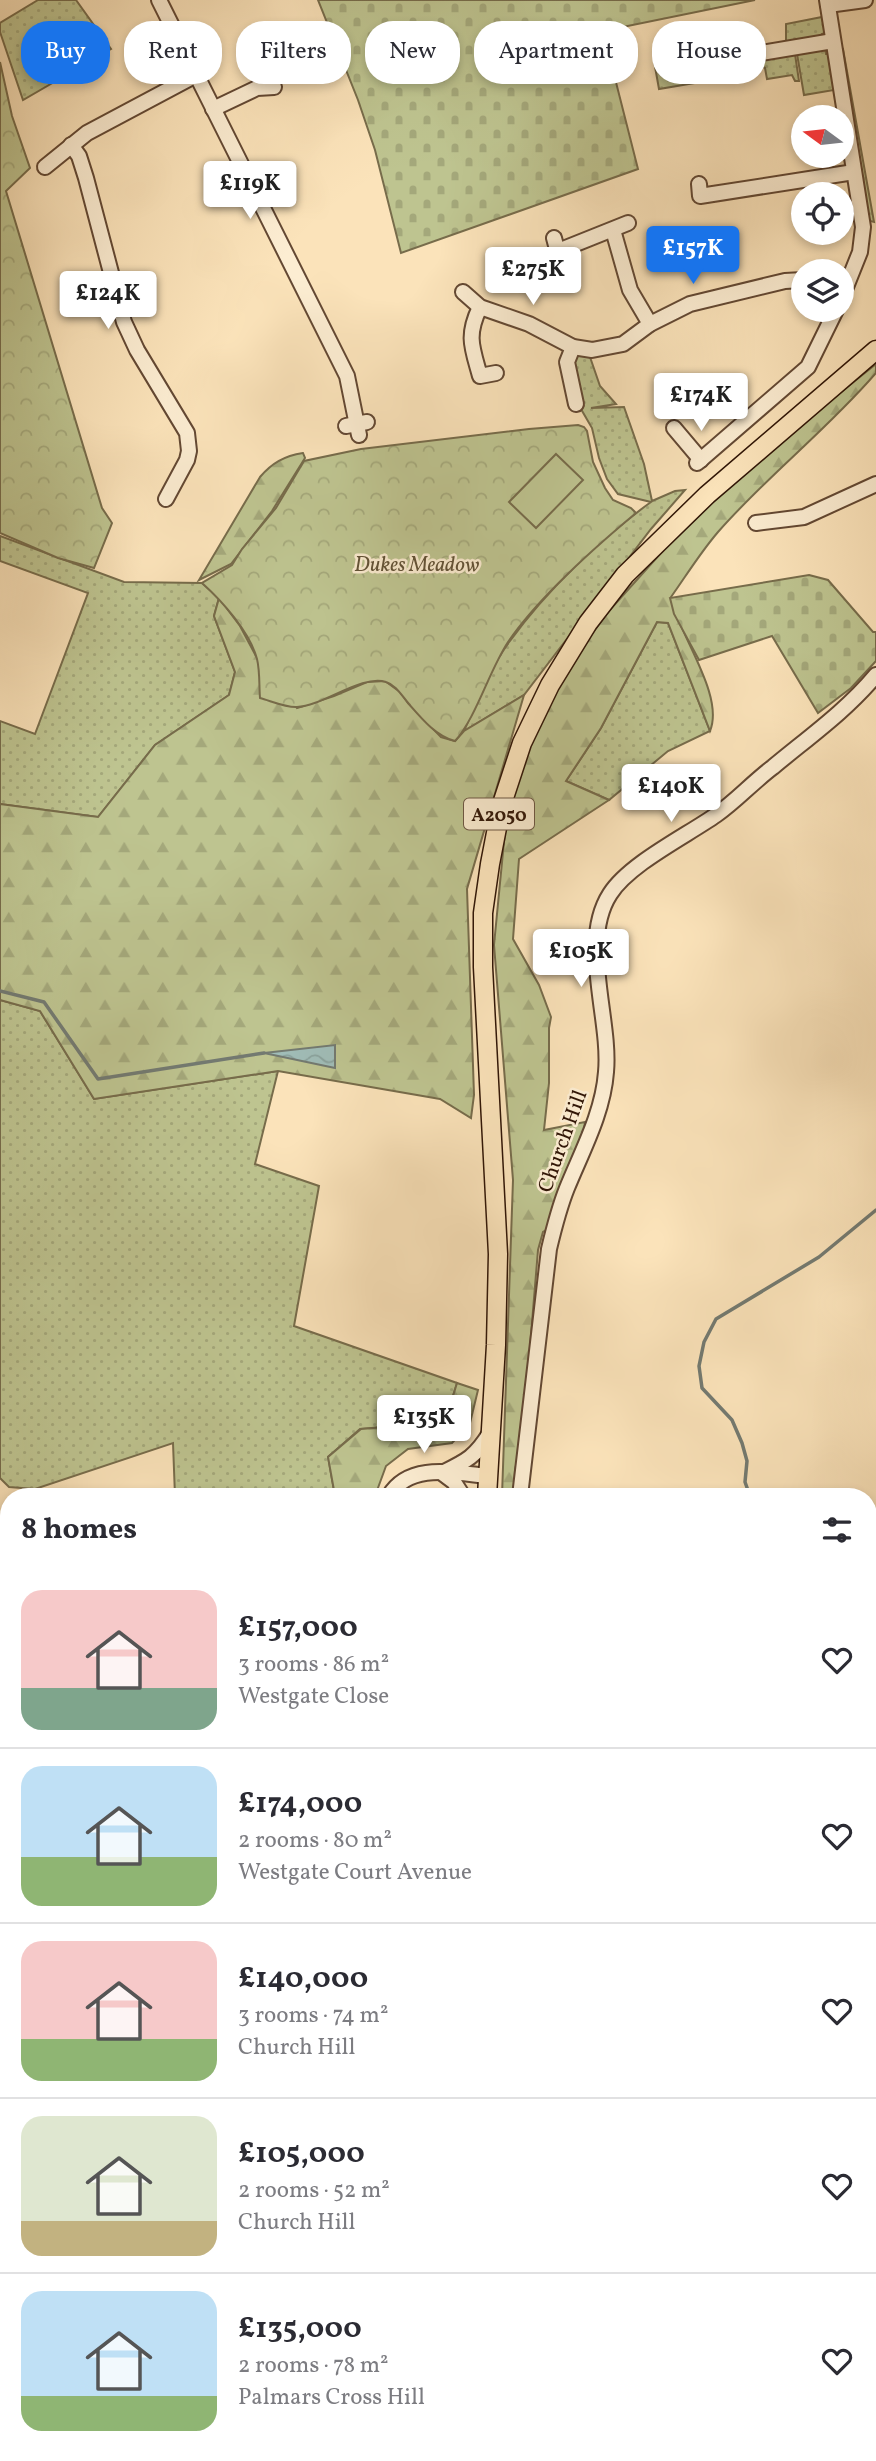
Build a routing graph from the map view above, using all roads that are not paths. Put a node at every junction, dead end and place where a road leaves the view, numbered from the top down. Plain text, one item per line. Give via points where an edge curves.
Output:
1 (159, 0) edge
2 (864, 0) edge
3 (827, 3) edge
4 (169, 21) edge
5 (833, 41) junction
6 (766, 54) edge
7 (179, 84) edge
8 (200, 84) edge
9 (274, 86) dead end
10 (213, 109) junction
11 (71, 145) junction
12 (45, 167) dead end
13 (855, 172) junction
14 (699, 184) dead end
15 (628, 223) dead end
16 (870, 226) edge
17 (612, 230) junction
18 (854, 266) edge
19 (562, 268) dead end
20 (791, 281) edge
21 (463, 292) dead end
22 (480, 307) junction
23 (830, 322) edge
24 (650, 324) junction
25 (573, 347) junction
26 (876, 349) edge
27 (496, 373) dead end
28 (576, 404) dead end
29 (357, 427) dead end
30 (674, 428) dead end
31 (876, 484) edge
32 (166, 499) dead end
33 (756, 523) dead end
34 (876, 675) edge
35 (491, 1432) junction
36 (442, 1473) junction
37 (488, 1476) junction
38 (396, 1488) edge
39 (458, 1488) edge
40 (487, 1488) edge
41 (521, 1488) edge

1 - 4 street
2 - 3 street
3 - 5 street
5 - 6 street
5 - 13 street
7 - 11 street
8 - 10 street
9 - 10 street via 257,88
10 - 29 street via 343,367
11 - 12 street
11 - 32 street via 86,178 124,322 187,433 190,451
13 - 14 street via 700,196
13 - 16 street
15 - 17 street
16 - 18 street
17 - 19 street via 556,245
17 - 24 street via 630,290
20 - 24 street via 689,299
21 - 22 street
22 - 25 street via 529,324
22 - 27 street via 471,328 473,351 480,376
23 - 30 street via 808,367 699,461
24 - 25 street via 635,344 592,350
25 - 28 street via 567,362
26 - 35 main road, A2050 via 707,495 625,575 556,675 522,743 501,807 483,913 498,1254
31 - 33 street via 804,517
34 - 41 street, Church Hill via 830,722 719,814 625,877 604,905 597,954 606,1040 604,1088 549,1249
35 - 36 street via 470,1460
35 - 37 main road, A2050
36 - 37 street
36 - 38 street via 421,1472
36 - 39 street
37 - 40 main road, A2050

